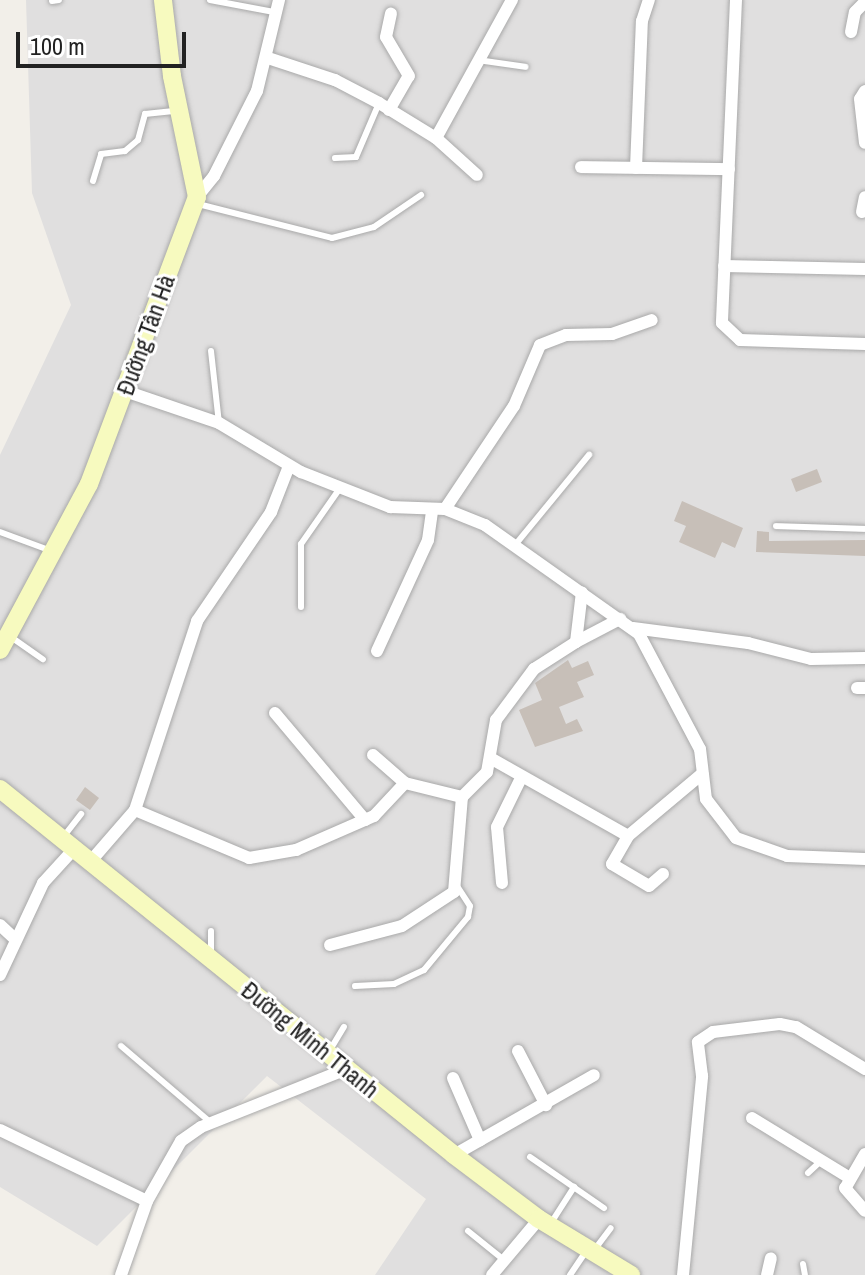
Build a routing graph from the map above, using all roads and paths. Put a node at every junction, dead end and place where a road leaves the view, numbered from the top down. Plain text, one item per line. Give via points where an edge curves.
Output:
1 (163, 0) edge
2 (210, 0) edge
3 (279, 0) edge
4 (512, 0) edge
5 (649, 0) edge
6 (736, 0) edge
7 (865, 2) edge
8 (391, 14) dead end
9 (276, 15) junction
10 (851, 32) dead end
11 (268, 58) junction
12 (477, 60) junction
13 (526, 67) dead end
14 (865, 91) edge
15 (384, 106) junction
16 (179, 111) junction
17 (436, 138) junction
18 (865, 143) edge
19 (335, 158) dead end
20 (581, 167) dead end
21 (636, 168) junction
22 (729, 169) junction
23 (477, 175) dead end
24 (93, 181) dead end
25 (421, 195) dead end
26 (865, 197) edge
27 (195, 200) junction
28 (862, 212) dead end
29 (724, 266) junction
30 (865, 269) edge
31 (652, 320) dead end
32 (865, 344) edge
33 (211, 351) dead end
34 (125, 391) junction
35 (219, 423) junction
36 (589, 455) dead end
37 (289, 466) junction
38 (340, 488) junction
39 (439, 510) junction
40 (776, 526) dead end
41 (865, 529) edge
42 (0, 532) edge
43 (515, 545) junction
44 (53, 552) junction
45 (582, 592) junction
46 (301, 607) dead end
47 (620, 619) junction
48 (633, 628) junction
49 (4, 642) edge
50 (576, 642) junction
51 (377, 651) dead end
52 (865, 658) edge
53 (43, 659) dead end
54 (275, 713) dead end
55 (373, 755) dead end
56 (492, 759) junction
57 (702, 774) junction
58 (520, 780) junction
59 (405, 783) junction
60 (0, 789) edge
61 (462, 797) junction
62 (135, 810) junction
63 (81, 814) dead end
64 (365, 820) junction
65 (628, 836) junction
66 (68, 844) junction
67 (865, 859) edge
68 (90, 862) junction
69 (663, 874) dead end
70 (502, 883) dead end
71 (457, 886) junction
72 (0, 925) edge
73 (211, 931) dead end
74 (15, 939) junction
75 (330, 945) dead end
76 (212, 960) junction
77 (0, 975) edge
78 (355, 986) dead end
79 (344, 1027) dead end
80 (121, 1046) dead end
81 (518, 1051) dead end
82 (328, 1053) junction
83 (347, 1069) junction
84 (865, 1069) edge
85 (594, 1075) dead end
86 (453, 1078) dead end
87 (546, 1105) junction
88 (752, 1118) dead end
89 (211, 1123) junction
90 (0, 1130) edge
91 (480, 1140) junction
92 (865, 1154) edge
93 (454, 1155) junction
94 (530, 1157) dead end
95 (822, 1160) junction
96 (808, 1173) dead end
97 (850, 1178) junction
98 (574, 1187) junction
99 (147, 1201) junction
100 (604, 1208) dead end
101 (865, 1211) edge
102 (544, 1222) junction
103 (611, 1228) dead end
104 (468, 1231) dead end
105 (590, 1250) junction
106 (771, 1258) dead end
107 (504, 1260) junction
108 (803, 1264) dead end
109 (121, 1275) edge
110 (492, 1275) edge
111 (570, 1275) edge
112 (631, 1275) edge
113 (683, 1275) edge
114 (767, 1275) edge
115 (805, 1275) edge

1 - 16 street
2 - 9 lane via 271,8
3 - 9 street
4 - 12 street
5 - 21 street via 642,21
6 - 22 street
7 - 10 street via 855,12
8 - 15 street via 386,37 409,76
9 - 11 street
11 - 15 street via 335,80
11 - 27 street via 235,139
12 - 13 lane
12 - 17 street
14 - 18 street via 860,99
15 - 17 street
15 - 19 lane via 356,157
16 - 24 lane via 145,114 138,140 125,151 101,154
16 - 27 street
17 - 23 street
20 - 21 street
21 - 22 street
22 - 29 street
25 - 27 lane via 374,227 332,238
26 - 28 street
27 - 34 street, Đường Tân Hà
29 - 30 street
29 - 32 street via 722,323 730,335 740,340
31 - 39 street via 612,334 579,333 540,345 514,406
33 - 35 lane
34 - 35 street
34 - 44 street, Đường Tân Hà via 89,484
35 - 37 street
36 - 43 lane
37 - 38 street
37 - 62 street via 271,512 192,631
38 - 39 street via 390,507
38 - 46 lane via 301,544
39 - 43 street via 485,525
39 - 51 street
40 - 41 lane
42 - 44 lane
43 - 45 street
44 - 49 street, Đường Tân Hà
45 - 47 street
45 - 50 street
47 - 48 street
47 - 50 street
48 - 52 street via 748,643 811,659
48 - 57 street via 648,645 695,738
49 - 53 lane
50 - 56 street via 534,669 496,720
54 - 64 street
55 - 59 street
56 - 58 street
56 - 61 street
57 - 65 street
57 - 67 street via 706,799 725,828 748,845 787,856
58 - 65 street
58 - 70 street via 497,827
59 - 61 street
59 - 64 street via 387,807
60 - 66 street, Đường Minh Thanh
61 - 71 street via 455,842
62 - 64 street via 241,858 296,850
62 - 68 street
63 - 66 lane
65 - 69 street via 614,858 615,869 649,886
66 - 68 street, Đường Minh Thanh
66 - 74 street
68 - 76 street, Đường Minh Thanh
71 - 75 street via 402,926
71 - 78 lane via 470,906 468,917 424,970 394,984
72 - 74 street
73 - 76 lane
74 - 77 street
76 - 82 street, Đường Minh Thanh
79 - 82 lane
80 - 89 lane
81 - 87 street
82 - 83 street, Đường Minh Thanh
83 - 89 street
83 - 93 street, Đường Minh Thanh
84 - 113 street via 796,1027 780,1024 713,1032 698,1042 702,1076
85 - 87 street
86 - 91 street
87 - 91 street
88 - 95 street
89 - 99 street via 175,1148
90 - 99 street
91 - 93 street
92 - 97 street
93 - 102 street, Đường Minh Thanh
94 - 98 lane
95 - 96 lane
95 - 97 street
97 - 101 street via 846,1194
98 - 100 lane
98 - 102 lane
99 - 109 street
102 - 105 street, Đường Minh Thanh
102 - 107 street
103 - 105 lane
104 - 107 lane
105 - 111 lane
105 - 112 street, Đường Minh Thanh
106 - 114 street
107 - 110 street
108 - 115 lane

